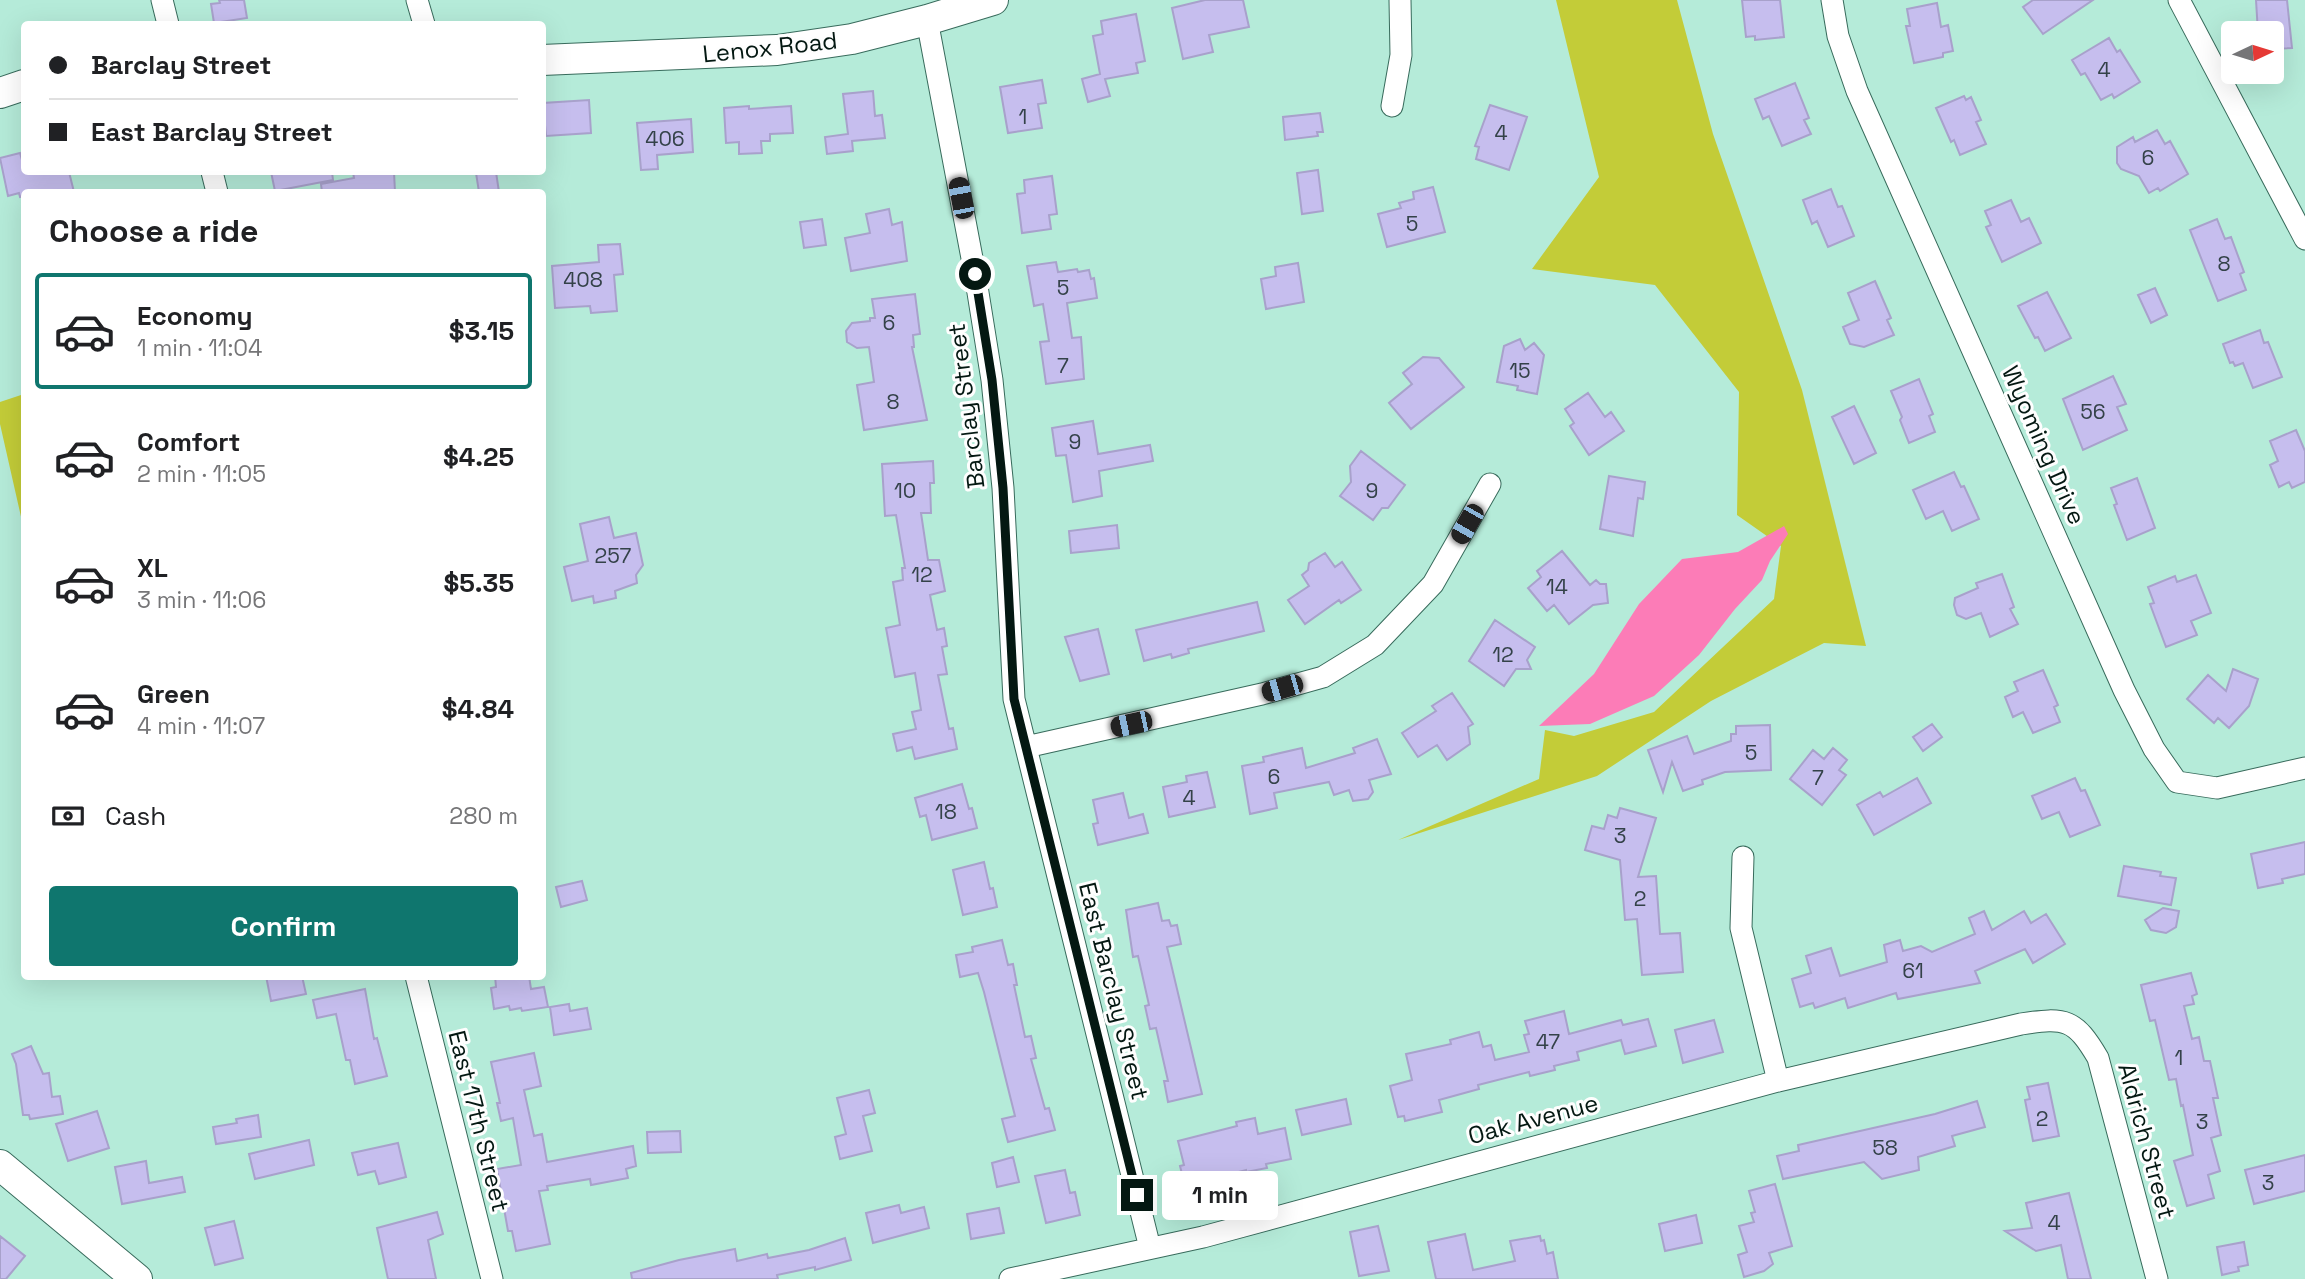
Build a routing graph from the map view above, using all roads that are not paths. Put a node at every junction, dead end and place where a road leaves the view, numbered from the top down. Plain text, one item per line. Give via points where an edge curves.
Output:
1 (162, 0) edge
2 (418, 0) edge
3 (993, 0) edge
4 (1401, 0) edge
5 (1832, 0) edge
6 (2179, 0) edge
7 (927, 20) junction
8 (167, 21) edge
9 (423, 21) edge
10 (546, 60) edge
11 (21, 86) edge
12 (0, 93) edge
13 (1392, 106) dead end
14 (2305, 239) edge
15 (1489, 484) dead end
16 (1026, 747) junction
17 (2305, 768) edge
18 (1743, 857) dead end
19 (417, 980) edge
20 (2072, 1023) joint
21 (1778, 1081) junction
22 (0, 1165) edge
23 (1150, 1248) junction
24 (137, 1279) edge
25 (492, 1279) edge
26 (1010, 1279) edge
27 (2157, 1279) edge

1 - 8 street
2 - 9 street
3 - 7 street, Lenox Road
4 - 13 street via 1401,55
5 - 17 street, Wyoming Drive via 1838,36 1857,91 2154,750 2177,782 2217,788
6 - 14 street
7 - 10 street, Lenox Road via 852,39 776,50
7 - 16 street, Barclay Street via 992,380 1003,488 1014,699
11 - 12 street
15 - 16 street via 1433,584 1375,645 1323,677
16 - 23 street, East Barclay Street
18 - 21 street via 1741,928
19 - 25 street, East 17th Street
20 - 21 street, Oak Avenue via 2021,1024
20 - 27 street, Aldrich Street via 2098,1058
21 - 23 street, Oak Avenue
22 - 24 street
23 - 26 street, Oak Avenue

